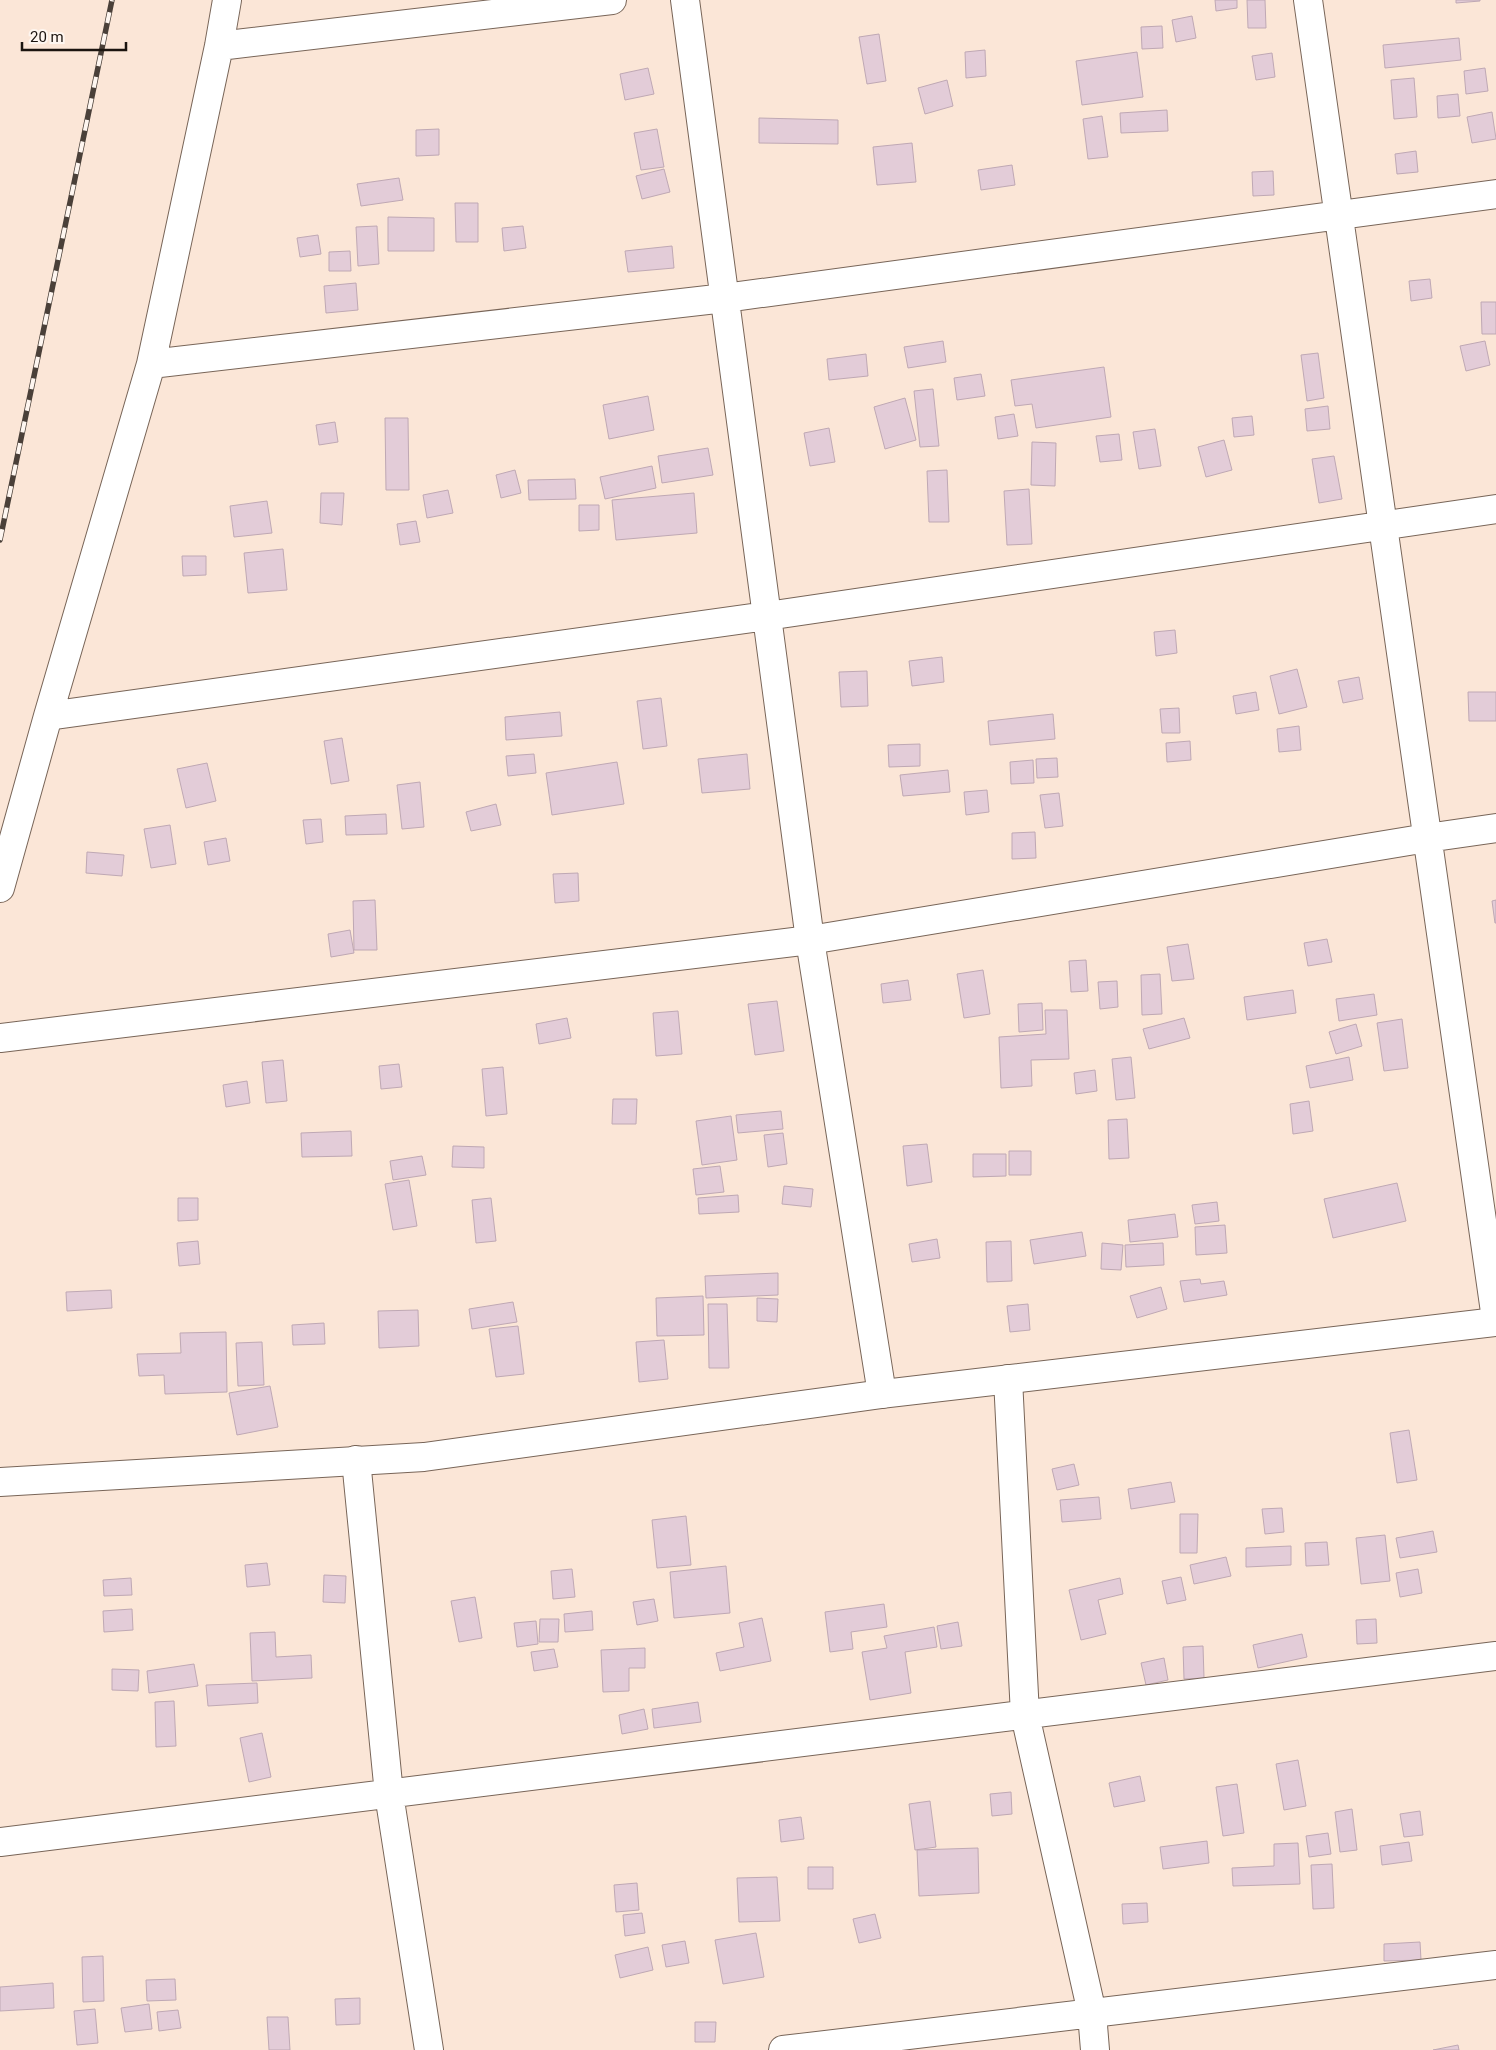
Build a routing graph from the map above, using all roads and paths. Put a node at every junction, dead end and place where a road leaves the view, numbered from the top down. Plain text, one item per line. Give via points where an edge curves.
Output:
1 (227, 0) edge
2 (612, 0) edge
3 (685, 0) edge
4 (1308, 0) edge
5 (220, 46) junction
6 (1496, 194) edge
7 (1339, 214) junction
8 (725, 298) junction
9 (151, 364) junction
10 (1496, 509) edge
11 (1383, 524) junction
12 (767, 616) junction
13 (48, 716) junction
14 (1496, 828) edge
15 (1428, 838) junction
16 (0, 888) edge
17 (810, 940) junction
18 (0, 1038) edge
19 (1496, 1320) edge
20 (1008, 1380) junction
21 (882, 1394) junction
22 (356, 1460) junction
23 (0, 1482) edge
24 (1496, 1656) edge
25 (1025, 1715) junction
26 (389, 1794) junction
27 (0, 1842) edge
28 (1496, 1965) edge
29 (1092, 2013) junction
30 (429, 2050) edge
31 (783, 2050) edge
32 (1095, 2050) edge

1 - 5 street
2 - 5 street
3 - 8 street
4 - 7 street
5 - 9 street
6 - 7 street
7 - 8 street
7 - 11 street
8 - 9 street
8 - 12 street
9 - 13 street
10 - 11 street
11 - 12 street
11 - 15 street
12 - 13 street
12 - 17 street
13 - 16 street
14 - 15 street
15 - 17 street
15 - 19 street
17 - 18 street
17 - 21 street
19 - 20 street
20 - 21 street
20 - 25 street
21 - 22 street via 424,1457
22 - 23 street
22 - 26 street
24 - 25 street
25 - 26 street
25 - 29 street
26 - 27 street
26 - 30 street
28 - 29 street
29 - 31 street
29 - 32 street

